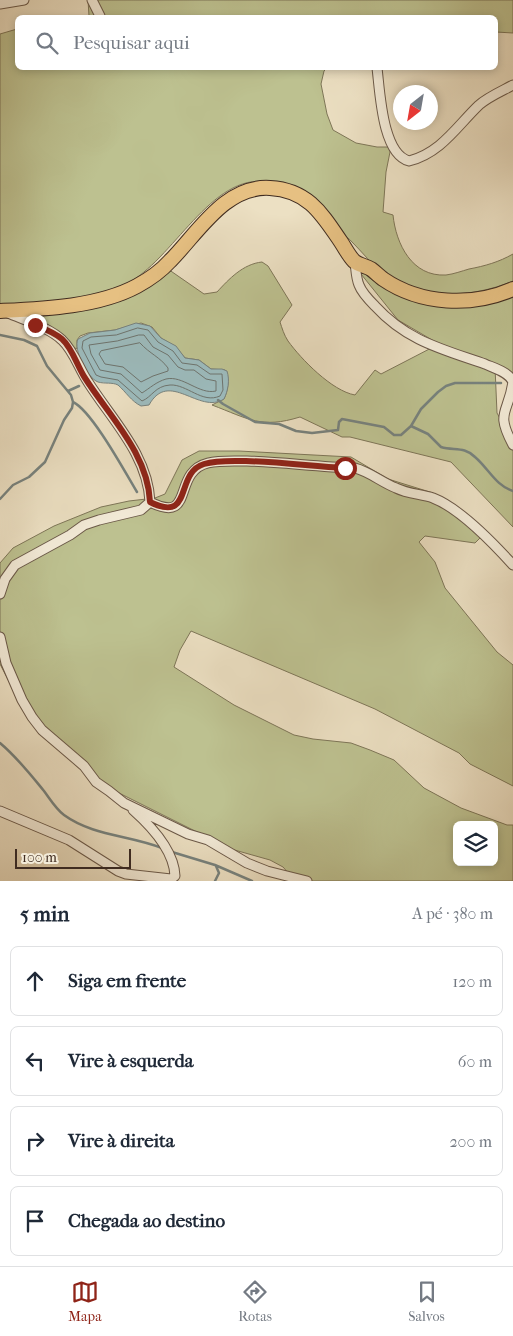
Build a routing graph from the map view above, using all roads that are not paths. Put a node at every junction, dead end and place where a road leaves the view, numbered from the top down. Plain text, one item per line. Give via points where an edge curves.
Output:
1 (24, 0) edge
2 (92, 0) edge
3 (0, 4) edge
4 (100, 15) edge
5 (377, 70) edge
6 (513, 85) edge
7 (355, 262) junction
8 (513, 289) edge
9 (2, 311) edge
10 (513, 382) edge
11 (513, 445) edge
12 (150, 502) junction
13 (513, 565) edge
14 (0, 594) edge
15 (0, 637) edge
16 (124, 803) junction
17 (0, 811) edge
18 (307, 881) edge

1 - 3 street
2 - 4 street
5 - 6 street via 388,135 396,153 409,161 436,149 482,102
7 - 8 main road via 402,289 444,301 484,299
7 - 9 main road via 324,216 302,196 281,189 255,188 230,198 169,262 137,286 89,303
7 - 10 street via 363,293 395,326 427,344 494,368 508,375
9 - 12 street via 51,331 68,346 97,396 132,446 149,486
10 - 11 street via 502,419
12 - 13 street via 161,508 178,504 189,475 210,462 271,462 366,470 394,488 449,506
12 - 14 street via 141,510 84,525 15,565
15 - 16 street via 6,663 22,700 42,730 84,766 96,782
16 - 17 street via 154,831 166,850 175,870 171,879 118,871 69,840
16 - 18 street via 188,834 208,840 247,863

